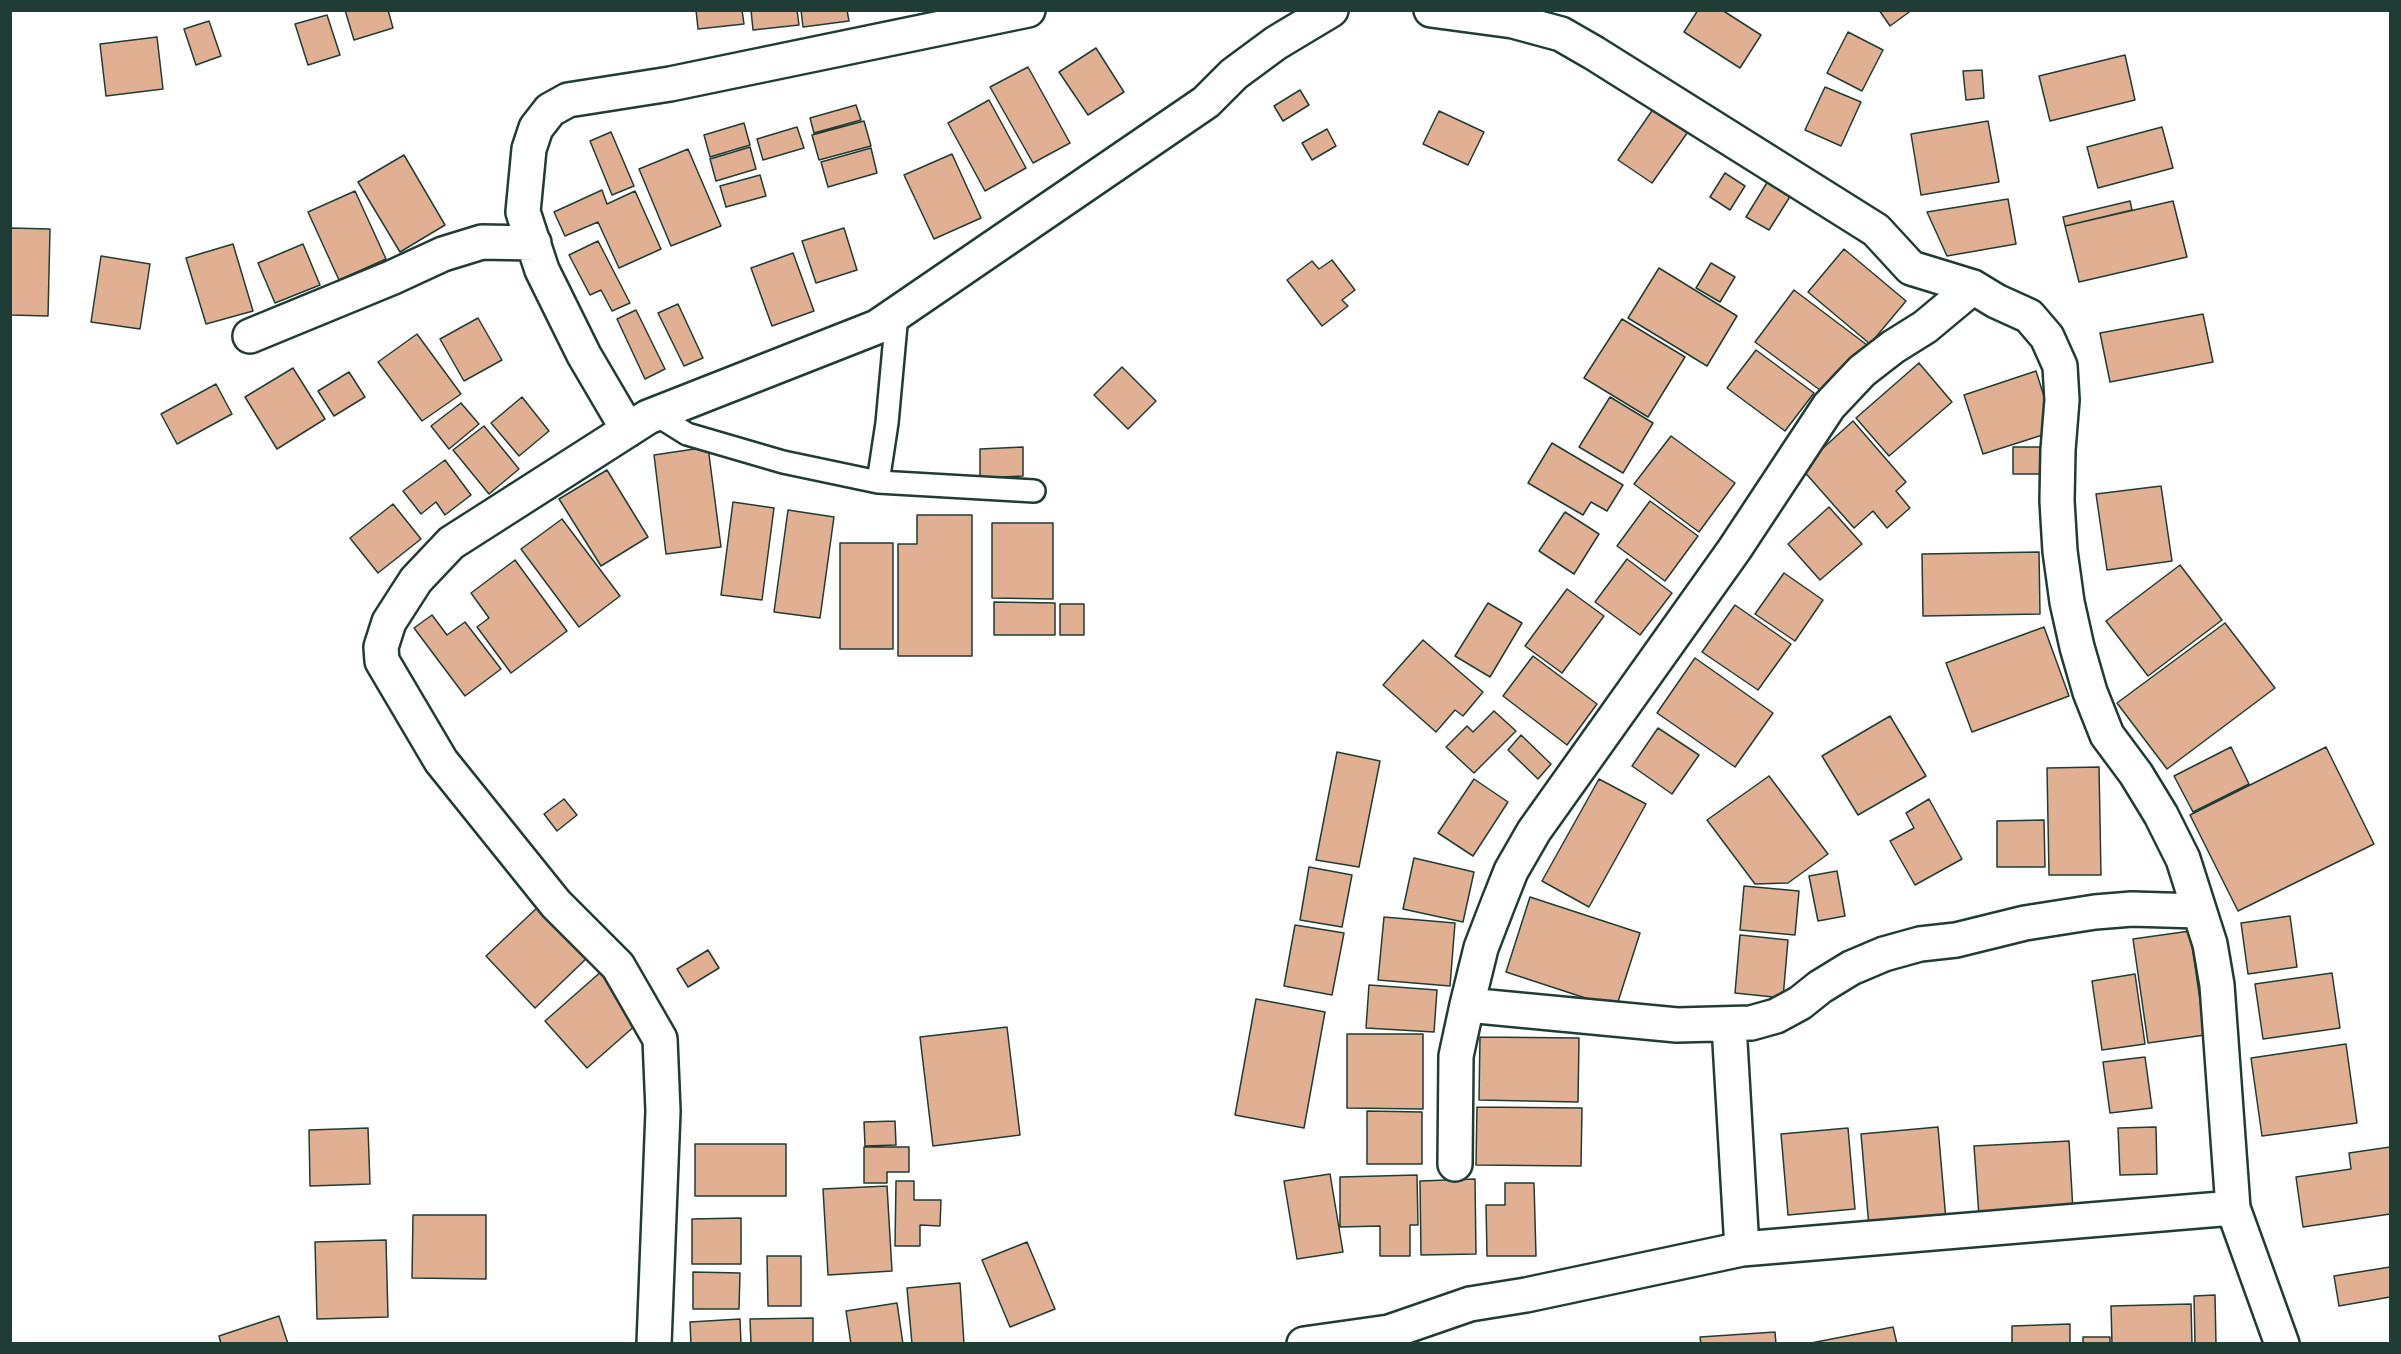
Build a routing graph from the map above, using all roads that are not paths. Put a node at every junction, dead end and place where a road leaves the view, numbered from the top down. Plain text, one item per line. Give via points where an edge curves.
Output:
1 (1028, 10) edge
2 (1331, 10) edge
3 (1431, 10) edge
4 (534, 243) junction
5 (1973, 287) junction
6 (897, 314) junction
7 (250, 336) dead end
8 (641, 422) junction
9 (878, 482) junction
10 (1034, 491) dead end
11 (2198, 911) junction
12 (1467, 1005) junction
13 (1729, 1025) junction
14 (1455, 1164) dead end
15 (2233, 1208) junction
16 (1742, 1249) junction
17 (654, 1344) edge
18 (1304, 1344) edge
19 (2282, 1344) edge

1 - 4 street via 670,84 568,100 550,110 536,128 529,149 523,212
2 - 6 street via 1276,43 1234,74 1206,102
3 - 5 street via 1513,21 1561,34 1876,230 1911,268
4 - 7 street via 482,242 443,254
4 - 8 street via 542,270 584,355
5 - 11 street via 2030,316 2047,337 2060,366 2060,551 2077,647 2107,735 2161,815 2183,859
5 - 12 street via 1862,371 1829,406 1734,550 1534,831 1511,871 1496,909 1481,948
6 - 8 street via 877,327
6 - 9 lane
8 - 9 lane via 783,462
8 - 17 street via 451,543 416,580 389,622 381,647 382,661 441,761 556,904 618,966 660,1039 663,1111
9 - 10 lane
11 - 13 street via 2095,912 1920,944 1851,968 1776,1016
11 - 15 street via 2210,944 2217,985
12 - 13 street via 1677,1025
12 - 14 street via 1456,1056
13 - 16 street
15 - 16 street
15 - 19 street
16 - 18 street via 1470,1304 1389,1332

